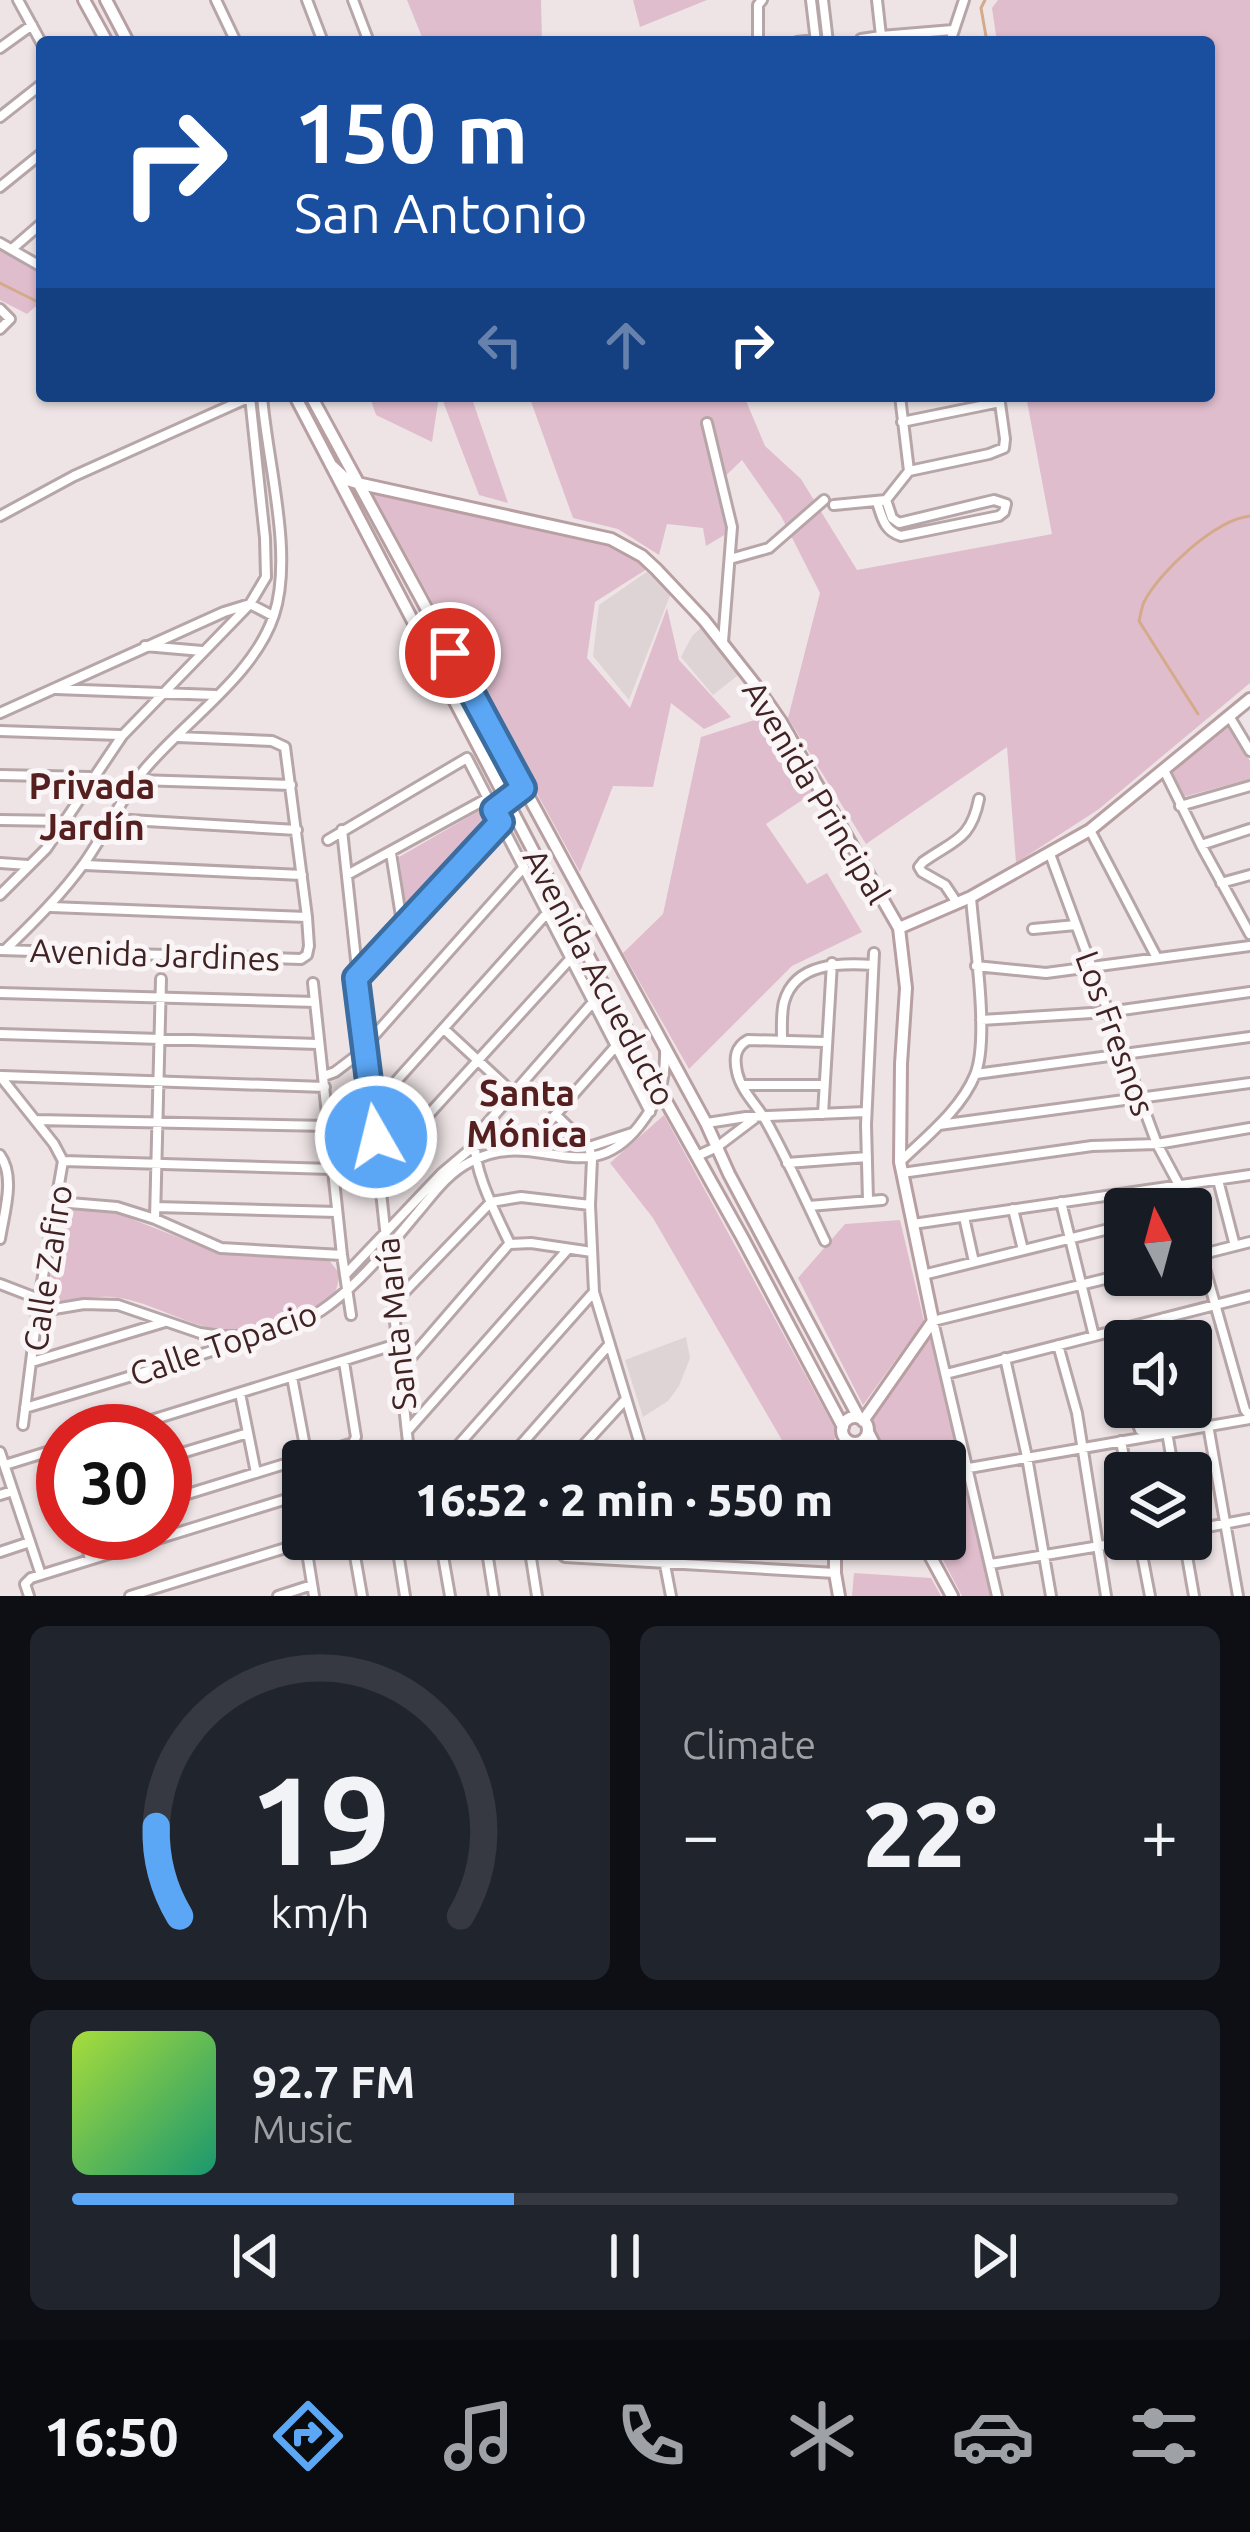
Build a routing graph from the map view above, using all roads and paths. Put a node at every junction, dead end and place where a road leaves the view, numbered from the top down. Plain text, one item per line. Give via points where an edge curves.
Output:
1 (18, 0) edge
2 (84, 0) edge
3 (106, 0) edge
4 (216, 0) edge
5 (307, 0) edge
6 (353, 0) edge
7 (762, 0) edge
8 (811, 0) edge
9 (823, 0) edge
10 (877, 0) edge
11 (964, 0) edge
12 (32, 25) junction
13 (953, 30) junction
14 (38, 36) edge
15 (104, 36) edge
16 (125, 36) edge
17 (233, 36) edge
18 (321, 36) edge
19 (368, 36) edge
20 (758, 36) edge
21 (815, 36) edge
22 (827, 36) edge
23 (881, 36) joint
24 (952, 36) edge
25 (0, 48) edge
26 (36, 89) edge
27 (0, 118) edge
28 (36, 158) edge
29 (0, 187) edge
30 (36, 228) edge
31 (0, 243) edge
32 (12, 249) junction
33 (36, 263) edge
34 (0, 309) edge
35 (0, 329) edge
36 (238, 402) edge
37 (252, 402) edge
38 (263, 402) edge
39 (298, 402) edge
40 (314, 402) edge
41 (900, 402) edge
42 (986, 402) edge
43 (999, 402) edge
44 (902, 422) junction
45 (707, 423) dead end
46 (331, 465) junction
47 (909, 471) junction
48 (357, 483) junction
49 (881, 501) junction
50 (0, 516) edge
51 (888, 521) junction
52 (730, 559) junction
53 (250, 604) junction
54 (274, 616) junction
55 (723, 644) junction
56 (144, 646) junction
57 (203, 651) junction
58 (55, 688) junction
59 (162, 694) junction
60 (217, 695) junction
61 (1250, 699) edge
62 (0, 713) edge
63 (1229, 716) junction
64 (0, 730) edge
65 (122, 736) junction
66 (176, 737) junction
67 (1250, 751) edge
68 (1164, 770) junction
69 (0, 775) edge
70 (91, 778) junction
71 (136, 780) junction
72 (292, 785) junction
73 (1250, 786) edge
74 (523, 788) junction
75 (488, 798) junction
76 (979, 800) dead end
77 (506, 802) junction
78 (1180, 806) junction
79 (494, 810) junction
80 (113, 819) junction
81 (0, 820) edge
82 (65, 821) junction
83 (501, 822) junction
84 (297, 830) junction
85 (342, 830) junction
86 (1090, 830) junction
87 (1250, 830) edge
88 (328, 840) dead end
89 (1201, 845) junction
90 (392, 853) junction
91 (1050, 854) junction
92 (0, 863) edge
93 (29, 865) junction
94 (83, 865) junction
95 (524, 867) junction
96 (302, 875) junction
97 (1250, 875) edge
98 (347, 876) junction
99 (1221, 883) junction
100 (0, 895) edge
101 (971, 897) junction
102 (957, 903) junction
103 (50, 907) junction
104 (548, 912) junction
105 (307, 917) junction
106 (1247, 921) edge
107 (1076, 925) junction
108 (899, 928) junction
109 (1033, 929) dead end
110 (403, 930) junction
111 (1250, 934) edge
112 (1250, 946) edge
113 (3, 950) edge
114 (874, 953) dead end
115 (572, 957) junction
116 (1157, 958) junction
117 (832, 963) junction
118 (873, 964) junction
119 (976, 966) junction
120 (1092, 968) junction
121 (356, 978) junction
122 (161, 979) dead end
123 (313, 983) dead end
124 (1250, 992) edge
125 (0, 993) edge
126 (161, 998) junction
127 (594, 1001) junction
128 (315, 1002) junction
129 (1108, 1012) junction
130 (981, 1020) junction
131 (443, 1029) junction
132 (0, 1034) edge
133 (1250, 1037) edge
134 (160, 1040) junction
135 (782, 1040) junction
136 (825, 1042) junction
137 (319, 1044) junction
138 (364, 1045) junction
139 (616, 1046) junction
140 (664, 1048) junction
141 (1124, 1055) junction
142 (477, 1058) junction
143 (976, 1074) junction
144 (0, 1076) edge
145 (324, 1076) junction
146 (160, 1081) junction
147 (1250, 1084) edge
148 (741, 1085) junction
149 (824, 1085) junction
150 (325, 1087) junction
151 (512, 1092) junction
152 (661, 1092) junction
153 (691, 1097) junction
154 (1140, 1099) junction
155 (373, 1107) junction
156 (650, 1112) junction
157 (866, 1112) junction
158 (673, 1113) junction
159 (823, 1114) junction
160 (556, 1115) junction
161 (759, 1118) junction
162 (36, 1120) junction
163 (706, 1123) junction
164 (159, 1124) junction
165 (939, 1125) junction
166 (328, 1126) junction
167 (1250, 1129) edge
168 (634, 1133) junction
169 (532, 1140) junction
170 (1157, 1144) junction
171 (473, 1146) junction
172 (589, 1147) junction
173 (717, 1147) junction
174 (0, 1155) edge
175 (867, 1157) junction
176 (476, 1158) junction
177 (592, 1159) junction
178 (63, 1161) junction
179 (699, 1161) junction
180 (787, 1162) junction
181 (158, 1164) junction
182 (901, 1167) junction
183 (380, 1168) junction
184 (332, 1169) junction
185 (730, 1174) junction
186 (1250, 1175) edge
187 (1218, 1180) junction
188 (1179, 1185) junction
189 (1180, 1188) edge
190 (868, 1200) junction
191 (882, 1200) dead end
192 (58, 1202) junction
193 (490, 1202) junction
194 (1061, 1202) junction
195 (590, 1205) junction
196 (809, 1206) junction
197 (156, 1207) junction
198 (1013, 1209) junction
199 (337, 1212) junction
200 (964, 1216) junction
201 (155, 1219) junction
202 (913, 1224) junction
203 (1104, 1230) edge
204 (384, 1234) junction
205 (0, 1239) edge
206 (1069, 1239) junction
207 (825, 1240) dead end
208 (1250, 1242) edge
209 (510, 1244) junction
210 (1235, 1246) junction
211 (387, 1248) junction
212 (568, 1249) junction
213 (1023, 1250) junction
214 (1212, 1251) edge
215 (592, 1252) junction
216 (342, 1255) junction
217 (974, 1262) junction
218 (778, 1263) junction
219 (761, 1273) junction
220 (345, 1275) junction
221 (923, 1275) junction
222 (1104, 1280) edge
223 (0, 1283) edge
224 (1080, 1286) junction
225 (347, 1291) junction
226 (594, 1292) junction
227 (1212, 1292) edge
228 (1250, 1296) edge
229 (39, 1300) junction
230 (393, 1304) junction
231 (1217, 1304) junction
232 (351, 1315) dead end
233 (1164, 1318) joint
234 (1156, 1320) edge
235 (166, 1321) junction
236 (933, 1321) junction
237 (1104, 1333) edge
238 (260, 1336) junction
239 (1094, 1336) junction
240 (397, 1344) junction
241 (609, 1345) junction
242 (1058, 1345) junction
243 (1005, 1358) junction
244 (32, 1362) junction
245 (344, 1362) junction
246 (400, 1370) junction
247 (946, 1374) junction
248 (292, 1377) junction
249 (240, 1393) junction
250 (626, 1399) junction
251 (192, 1407) edge
252 (26, 1408) junction
253 (1249, 1413) edge
254 (1212, 1424) edge
255 (23, 1425) dead end
256 (1180, 1428) edge
257 (1209, 1428) edge
258 (407, 1431) junction
259 (857, 1432) junction
260 (1167, 1432) junction
261 (248, 1433) junction
262 (304, 1440) edge
263 (355, 1440) edge
264 (409, 1440) edge
265 (463, 1440) edge
266 (526, 1440) edge
267 (588, 1440) edge
268 (639, 1440) edge
269 (852, 1440) edge
270 (855, 1440) edge
271 (865, 1440) edge
272 (1121, 1441) junction
273 (1080, 1448) junction
274 (192, 1450) edge
275 (0, 1452) edge
276 (1123, 1452) edge
277 (1170, 1452) edge
278 (36, 1456) edge
279 (1027, 1457) junction
280 (282, 1465) edge
281 (5, 1466) junction
282 (969, 1468) junction
283 (256, 1473) junction
284 (13, 1491) junction
285 (192, 1493) edge
286 (0, 1495) edge
287 (282, 1500) edge
288 (1250, 1520) edge
289 (1225, 1524) junction
290 (1212, 1526) edge
291 (192, 1528) edge
292 (30, 1542) junction
293 (1104, 1546) edge
294 (282, 1547) edge
295 (1096, 1548) junction
296 (0, 1552) edge
297 (1044, 1556) junction
298 (87, 1560) edge
299 (308, 1560) edge
300 (356, 1560) edge
301 (400, 1560) edge
302 (443, 1560) edge
303 (488, 1560) edge
304 (531, 1560) edge
305 (616, 1560) edge
306 (835, 1560) edge
307 (932, 1560) edge
308 (1144, 1560) edge
309 (1188, 1560) edge
310 (666, 1562) junction
311 (992, 1564) junction
312 (835, 1573) junction
313 (41, 1575) junction
314 (313, 1591) edge
315 (29, 1596) edge
316 (130, 1596) edge
317 (278, 1596) edge
318 (362, 1596) edge
319 (406, 1596) edge
320 (449, 1596) edge
321 (494, 1596) edge
322 (537, 1596) edge
323 (671, 1596) edge
324 (839, 1596) edge
325 (952, 1596) edge
326 (998, 1596) edge
327 (1051, 1596) edge
328 (1106, 1596) edge
329 (1150, 1596) edge
330 (1194, 1596) edge
331 (1238, 1596) edge

1 - 12 street
2 - 15 street
3 - 16 street
4 - 17 street
5 - 18 street
6 - 19 street
7 - 20 street
8 - 21 street
9 - 22 street
10 - 23 street
11 - 13 street
12 - 14 street
12 - 25 street
13 - 23 street
13 - 24 street
26 - 27 street
28 - 29 street
30 - 32 street
31 - 32 street
32 - 33 street
34 - 35 street via 9,318
36 - 50 street
37 - 53 street via 266,577
38 - 54 street, Avenida Jardines via 280,543
39 - 46 street, Avenida Acueducto
40 - 48 street, Avenida Acueducto
41 - 44 street
42 - 44 street
43 - 47 street via 1004,448
44 - 47 street
45 - 52 street via 732,527
46 - 48 street
46 - 77 street, Avenida Acueducto
47 - 49 street
48 - 55 street, Avenida Principal via 627,546
48 - 74 street, Avenida Acueducto
49 - 51 street
49 - 52 street via 829,503 769,548
51 - 51 street via 905,536 999,516 1006,504
52 - 55 street
53 - 54 street
53 - 56 street
53 - 57 street
54 - 60 street, Avenida Jardines
55 - 108 street, Avenida Principal via 781,722
56 - 57 street
56 - 58 street
57 - 59 street
58 - 59 street
58 - 62 street
59 - 60 street
59 - 65 street
60 - 66 street, Avenida Jardines
61 - 63 street
63 - 67 street
63 - 68 street
64 - 65 street
65 - 70 street
66 - 71 street, Avenida Jardines
66 - 72 street via 282,743
68 - 78 street
68 - 86 street
69 - 70 street
70 - 82 street
71 - 72 street
71 - 80 street, Avenida Jardines
72 - 84 street
73 - 78 street
74 - 77 street
74 - 140 street, Avenida Acueducto
75 - 79 street
75 - 85 street via 467,758
75 - 90 street
76 - 102 street via 968,833 920,867
77 - 79 street
77 - 152 street, Avenida Acueducto
78 - 89 street
79 - 83 street
80 - 84 street
80 - 94 street, Avenida Jardines
81 - 82 street
82 - 93 street
83 - 95 street
83 - 110 street
84 - 96 street
85 - 88 street
85 - 98 street, Santa María
86 - 91 street
86 - 116 street
87 - 89 street
89 - 99 street
90 - 98 street
90 - 110 street
91 - 101 street
91 - 107 street, Los Fresnos
92 - 93 street
93 - 100 street
94 - 96 street
94 - 103 street, Avenida Jardines
95 - 104 street
95 - 138 street
96 - 105 street
97 - 99 street
98 - 121 street, Santa María
99 - 106 street
101 - 102 street
101 - 119 street
102 - 108 street
103 - 105 street
103 - 113 street, Avenida Jardines
104 - 115 street
104 - 131 street
105 - 113 street, Avenida Jardines via 302,958
106 - 111 street
107 - 109 street
107 - 120 street, Los Fresnos
108 - 182 street via 906,988
110 - 121 street
112 - 116 street
114 - 118 street
115 - 127 street
115 - 142 street
116 - 120 street
117 - 118 street
117 - 135 street via 790,990
117 - 136 street
118 - 157 street
119 - 120 street via 1046,974
119 - 130 street
120 - 129 street, Los Fresnos
121 - 138 street, Santa María
122 - 126 street
123 - 128 street
124 - 129 street
125 - 126 street
126 - 128 street
126 - 134 street
127 - 139 street
127 - 151 street
128 - 137 street
129 - 130 street
129 - 141 street, Los Fresnos
130 - 143 street
131 - 142 street
131 - 155 street
132 - 134 street
133 - 141 street
134 - 137 street
134 - 146 street
135 - 136 street
135 - 148 street via 741,1043
136 - 149 street
137 - 145 street
138 - 145 street
138 - 155 street, Santa María
139 - 156 street
139 - 160 street
140 - 152 street
140 - 153 street, Avenida Acueducto
141 - 143 street
141 - 154 street, Los Fresnos
142 - 151 street
142 - 183 street
143 - 165 street
144 - 146 street
144 - 162 street, Calle Zafiro
145 - 150 street
146 - 150 street
146 - 164 street
147 - 154 street
148 - 149 street
148 - 161 street
149 - 159 street
150 - 166 street
151 - 171 street
152 - 153 street
152 - 156 street
152 - 158 street, Avenida Acueducto
153 - 158 street
153 - 163 street, Avenida Acueducto
154 - 165 street
154 - 170 street, Los Fresnos
155 - 183 street, Santa María
156 - 168 street
157 - 159 street
157 - 175 street
158 - 179 street, Avenida Acueducto
159 - 161 street
160 - 169 street
160 - 172 street
161 - 163 street
161 - 173 street
161 - 180 street
162 - 164 street
162 - 178 street, Calle Zafiro
163 - 173 street, Avenida Acueducto
164 - 166 street
164 - 181 street
165 - 182 street
166 - 184 street
167 - 170 street
168 - 172 street
168 - 177 street
169 - 171 street
169 - 172 street
170 - 182 street
170 - 188 street, Los Fresnos
171 - 176 street
171 - 204 street
172 - 177 street
173 - 179 street
173 - 185 street, Avenida Acueducto
174 - 205 street via 8,1176
175 - 180 street
175 - 190 street
176 - 177 street via 527,1150
176 - 193 street
176 - 211 street, Calle Topacio via 450,1175
177 - 195 street
178 - 181 street
178 - 192 street, Calle Zafiro
179 - 185 street via 714,1158
179 - 219 street, Avenida Acueducto
180 - 196 street
181 - 184 street
181 - 197 street
182 - 202 street
183 - 204 street, Santa María
184 - 199 street
185 - 218 street, Avenida Acueducto
186 - 187 street
187 - 188 street
187 - 210 street
188 - 189 street, Los Fresnos
188 - 194 street
190 - 191 street
190 - 196 street
192 - 201 street
192 - 229 street, Calle Zafiro
193 - 195 street
193 - 209 street
193 - 230 street
194 - 198 street
194 - 206 street
195 - 215 street
196 - 207 street
197 - 199 street
197 - 201 street
198 - 200 street
198 - 213 street
199 - 216 street
200 - 202 street
200 - 217 street
201 - 216 street via 221,1247
202 - 221 street
203 - 206 street
204 - 211 street, Santa María
204 - 220 street
206 - 213 street
206 - 224 street
208 - 210 street
209 - 212 street
209 - 246 street
210 - 214 street
211 - 225 street, Calle Topacio
211 - 230 street, Santa María
212 - 215 street
212 - 258 street
213 - 217 street
215 - 226 street
216 - 220 street
217 - 221 street
218 - 219 street
218 - 259 street, Avenida Acueducto
219 - 259 street, Avenida Acueducto
220 - 225 street
221 - 236 street
222 - 224 street
223 - 229 street
224 - 236 street
224 - 239 street
225 - 232 street
225 - 238 street, Calle Topacio via 311,1317
226 - 241 street
226 - 265 street
227 - 231 street
228 - 231 street
229 - 235 street via 54,1310 118,1305
229 - 244 street, Calle Zafiro
230 - 240 street, Santa María
231 - 233 street
231 - 253 street
233 - 234 street
235 - 238 street via 221,1336
235 - 244 street
236 - 247 street
236 - 259 street
237 - 239 street
238 - 252 street, Calle Topacio
239 - 242 street
240 - 245 street
240 - 246 street, Santa María
241 - 250 street
241 - 266 street
242 - 243 street
242 - 273 street
243 - 247 street
243 - 279 street
244 - 252 street, Calle Zafiro
245 - 248 street
245 - 263 street
246 - 258 street, Santa María
247 - 282 street
248 - 249 street
248 - 262 street
249 - 251 street
249 - 261 street
250 - 267 street
250 - 268 street
252 - 255 street, Calle Zafiro
253 - 254 street
256 - 260 street
257 - 289 street
258 - 264 street, Santa María
259 - 269 street
259 - 270 street
259 - 271 street, Avenida Acueducto
260 - 272 street
260 - 277 street
261 - 274 street
261 - 283 street
272 - 273 street
272 - 276 street
273 - 279 street
273 - 295 street
275 - 281 street
278 - 281 street
279 - 282 street
279 - 297 street
280 - 283 street
281 - 284 street
282 - 311 street
283 - 285 street
284 - 286 street
284 - 292 street
287 - 291 street
288 - 289 street
289 - 290 street
289 - 331 street
292 - 296 street
292 - 313 street
293 - 295 street
294 - 316 street
295 - 297 street
295 - 328 street
297 - 311 street
297 - 327 street
298 - 313 street
299 - 314 street
300 - 318 street
301 - 319 street
302 - 320 street
303 - 321 street
304 - 322 street
305 - 310 street
306 - 312 street
307 - 325 street
308 - 329 street
309 - 330 street
310 - 312 street
310 - 323 street
311 - 326 street
312 - 324 street
313 - 315 street via 27,1581
314 - 317 street

